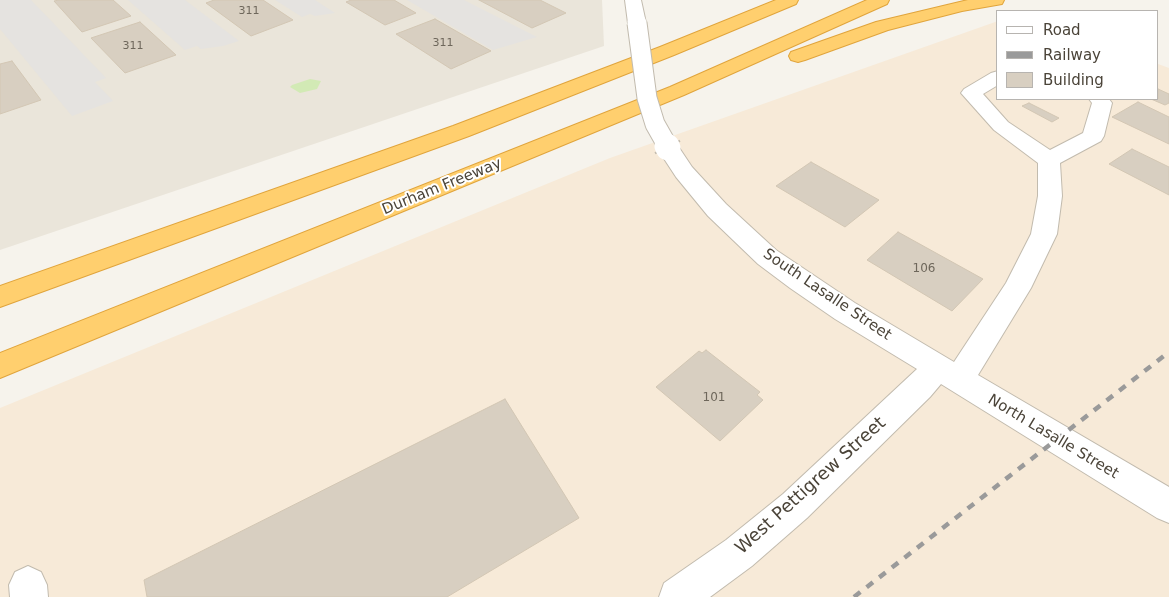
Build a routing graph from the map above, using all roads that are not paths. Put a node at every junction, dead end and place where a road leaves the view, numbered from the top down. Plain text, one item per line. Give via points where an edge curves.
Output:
1 (633, 0) edge
2 (881, 0) edge
3 (996, 0) edge
4 (780, 3) edge
5 (996, 78) edge
6 (1100, 100) edge
7 (510, 160) junction
8 (1049, 160) junction
9 (0, 297) edge
10 (0, 366) edge
11 (948, 374) junction
12 (1169, 506) edge
13 (678, 597) edge

1 - 11 street, South Lasalle Street, bridge via 647,98 655,124 684,172 741,234 768,258 844,311
2 - 7 highway, Durham Freeway
3 - 7 highway via 882,26
4 - 9 highway via 461,131
5 - 8 street via 971,93 1001,126
6 - 8 street via 1102,103 1093,136
7 - 10 highway, Durham Freeway
8 - 11 street, West Pettigrew Street via 1050,196 1044,234 1017,288
11 - 12 street, North Lasalle Street
11 - 13 street, West Pettigrew Street via 919,388 795,506 739,553

